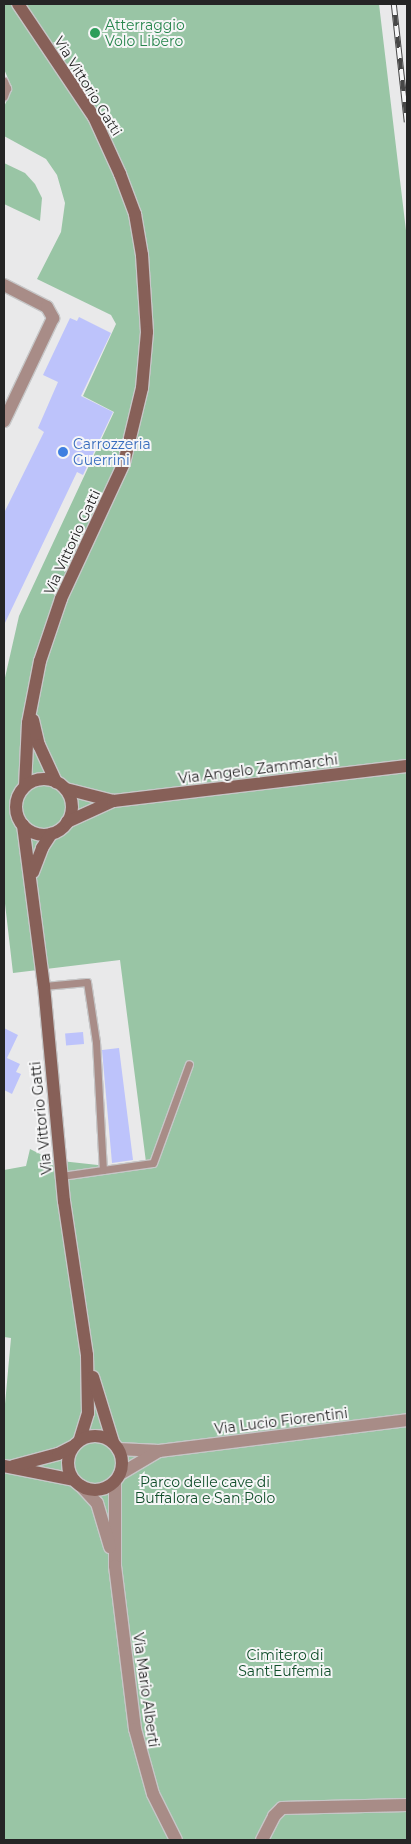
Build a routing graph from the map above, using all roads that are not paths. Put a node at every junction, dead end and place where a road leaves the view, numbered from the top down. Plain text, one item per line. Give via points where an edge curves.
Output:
1 (18, 4) edge
2 (4, 81) edge
3 (4, 96) edge
4 (4, 285) edge
5 (4, 421) edge
6 (32, 706) junction
7 (407, 766) edge
8 (25, 786) junction
9 (61, 786) junction
10 (113, 802) junction
11 (68, 822) junction
12 (23, 825) junction
13 (51, 834) junction
14 (32, 878) junction
15 (44, 986) junction
16 (189, 1064) dead end
17 (103, 1170) junction
18 (61, 1176) junction
19 (87, 1355) junction
20 (407, 1420) edge
21 (77, 1443) junction
22 (116, 1446) junction
23 (159, 1451) junction
24 (7, 1466) edge
25 (117, 1478) junction
26 (78, 1483) junction
27 (115, 1566) junction
28 (407, 1805) edge
29 (176, 1840) edge
30 (262, 1840) edge

1 - 6 street, Via Vittorio Gatti via 94,117 109,146 134,214 147,296 142,388 132,436 114,487 61,599 40,661
2 - 3 lane via 7,88
4 - 5 street via 47,307 53,318
6 - 8 street, Via Vittorio Gatti via 28,723
6 - 9 street, Via Vittorio Gatti via 39,745
7 - 10 street, Via Angelo Zammarchi
8 - 9 street via 43,779
8 - 12 street, Via Vittorio Gatti via 16,805
9 - 10 street, Via Angelo Zammarchi
9 - 11 street, Via Vittorio Gatti via 72,809
10 - 11 street, Via Angelo Zammarchi
11 - 13 street, Via Vittorio Gatti
12 - 13 street via 39,835
12 - 14 street, Via Vittorio Gatti
13 - 14 street, Via Vittorio Gatti via 36,859
14 - 15 street, Via Vittorio Gatti
15 - 17 lane via 87,982 96,1042
15 - 18 street, Via Vittorio Gatti
16 - 17 lane via 153,1163
17 - 18 lane
18 - 19 street, Via Vittorio Gatti
19 - 21 street, Via Vittorio Gatti via 88,1413
19 - 22 street, Via Vittorio Gatti
20 - 23 street, Via Lucio Fiorentini
21 - 22 street via 97,1436
21 - 24 street via 58,1454
21 - 26 street via 68,1463
22 - 23 street, Via Lucio Fiorentini
22 - 25 street via 122,1457
23 - 25 street, Via Lucio Fiorentini
24 - 26 street
25 - 26 street via 99,1490
25 - 27 street, Via Mario Alberti
26 - 27 street, Via Mario Alberti via 97,1503
27 - 29 street, Via Mario Alberti via 141,1759
28 - 30 street via 282,1808 274,1816

